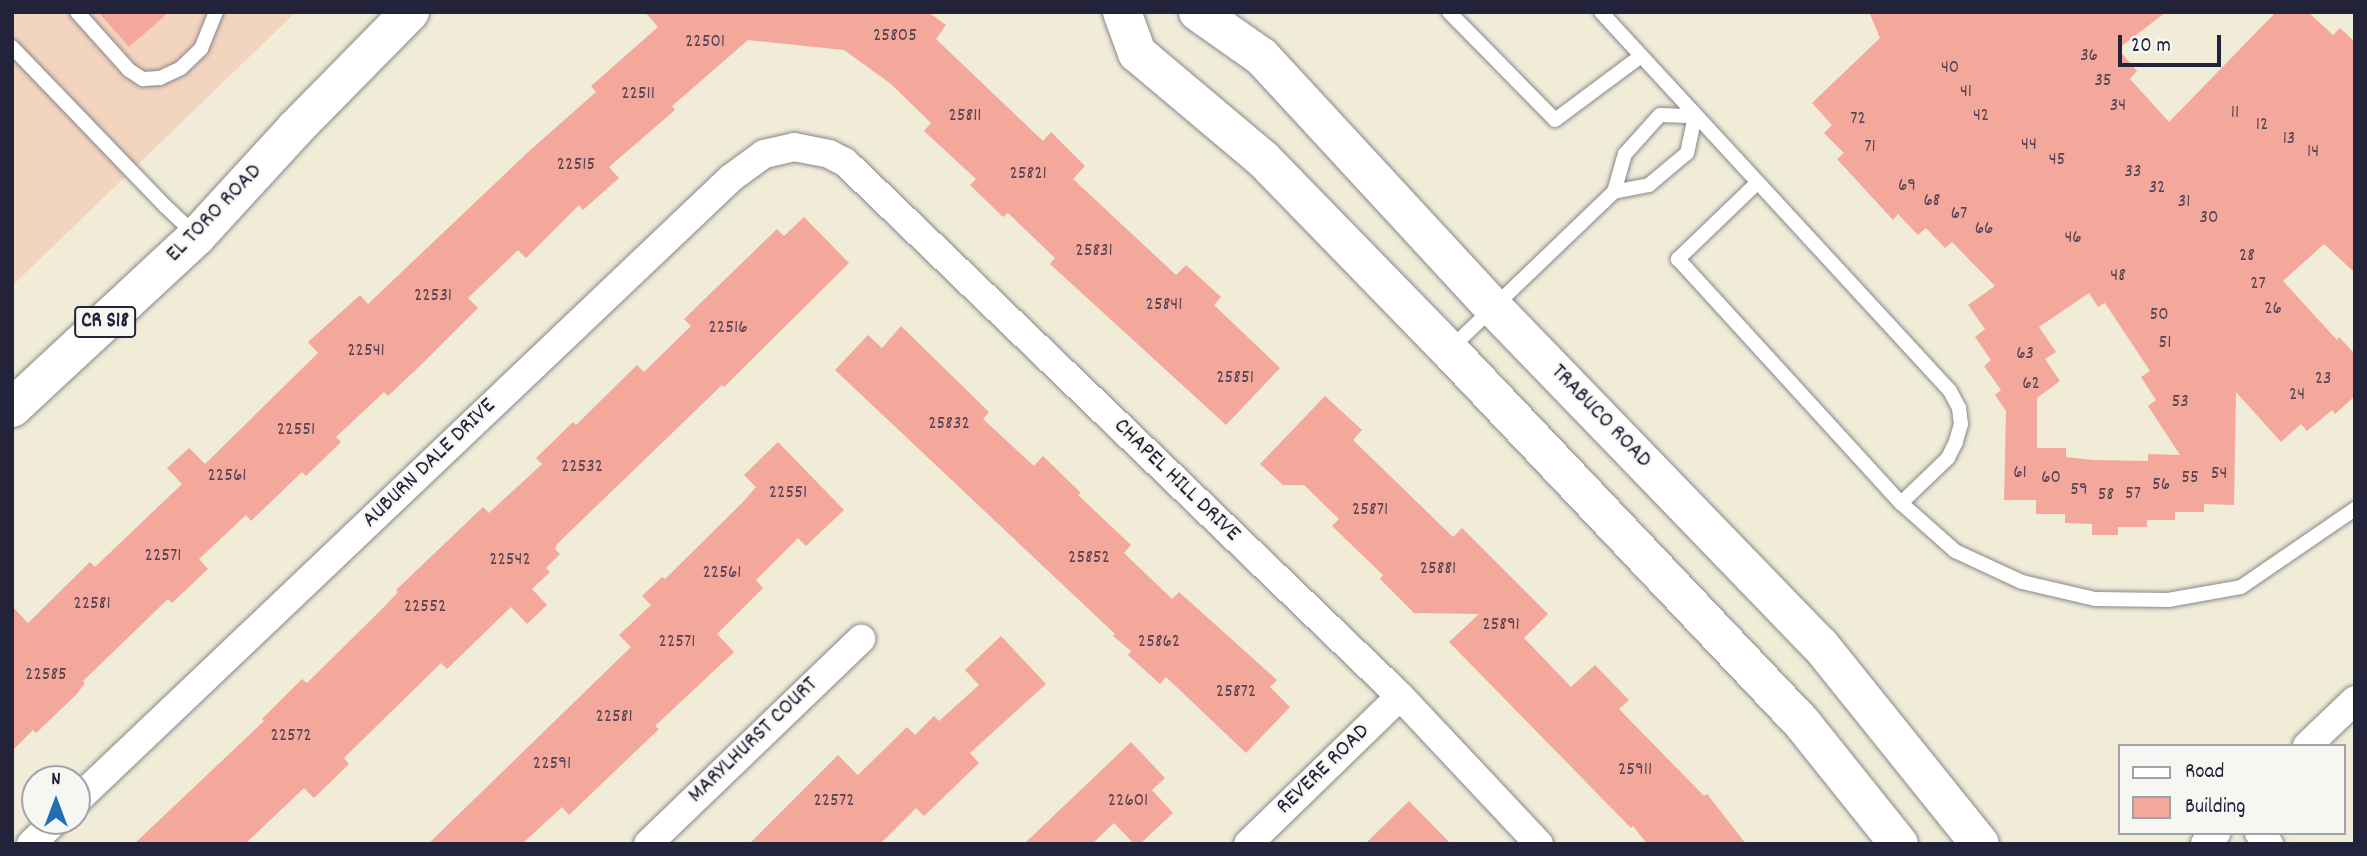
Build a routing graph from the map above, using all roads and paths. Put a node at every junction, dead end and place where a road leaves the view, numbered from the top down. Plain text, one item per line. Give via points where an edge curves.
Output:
1 (77, 12) edge
2 (216, 12) edge
3 (410, 12) edge
4 (1122, 12) edge
5 (1198, 12) edge
6 (1448, 12) edge
7 (1601, 12) edge
8 (12, 47) edge
9 (1641, 56) junction
10 (1695, 116) junction
11 (794, 147) joint
12 (1757, 183) junction
13 (1614, 192) junction
14 (197, 236) junction
15 (1494, 308) junction
16 (1449, 350) junction
17 (12, 408) edge
18 (1901, 503) junction
19 (2355, 509) edge
20 (861, 639) dead end
21 (1400, 696) junction
22 (2355, 699) edge
23 (2309, 744) edge
24 (91, 787) edge
25 (648, 844) edge
26 (1248, 844) edge
27 (1539, 844) edge
28 (1899, 844) edge
29 (1980, 844) edge

1 - 2 lane via 129,70 143,79 160,78 181,68 201,49
3 - 14 main road, EL TORO ROAD / CR S18
4 - 16 main road via 1137,53 1263,159
5 - 15 main road, TRABUCO ROAD via 1262,57
6 - 9 lane via 1555,120
7 - 9 lane
8 - 14 lane
9 - 10 lane
10 - 12 lane
10 - 13 lane via 1687,153 1649,185
10 - 13 lane via 1660,115 1625,154
11 - 21 street, CHAPEL HILL DRIVE via 845,162
11 - 24 street, AUBURN DALE DRIVE via 764,154 732,178
12 - 18 lane via 1950,391 1959,408 1961,424 1948,458
12 - 18 lane via 1678,259
13 - 15 lane
14 - 17 main road, EL TORO ROAD / CR S18
15 - 16 lane
15 - 29 main road, TRABUCO ROAD via 1820,646
16 - 28 main road via 1802,723
18 - 19 lane via 1955,551 2022,582 2095,599 2168,600 2241,587
20 - 25 street, MARYLHURST COURT
21 - 26 street, REVERE ROAD
21 - 27 street, CHAPEL HILL DRIVE
22 - 23 street

